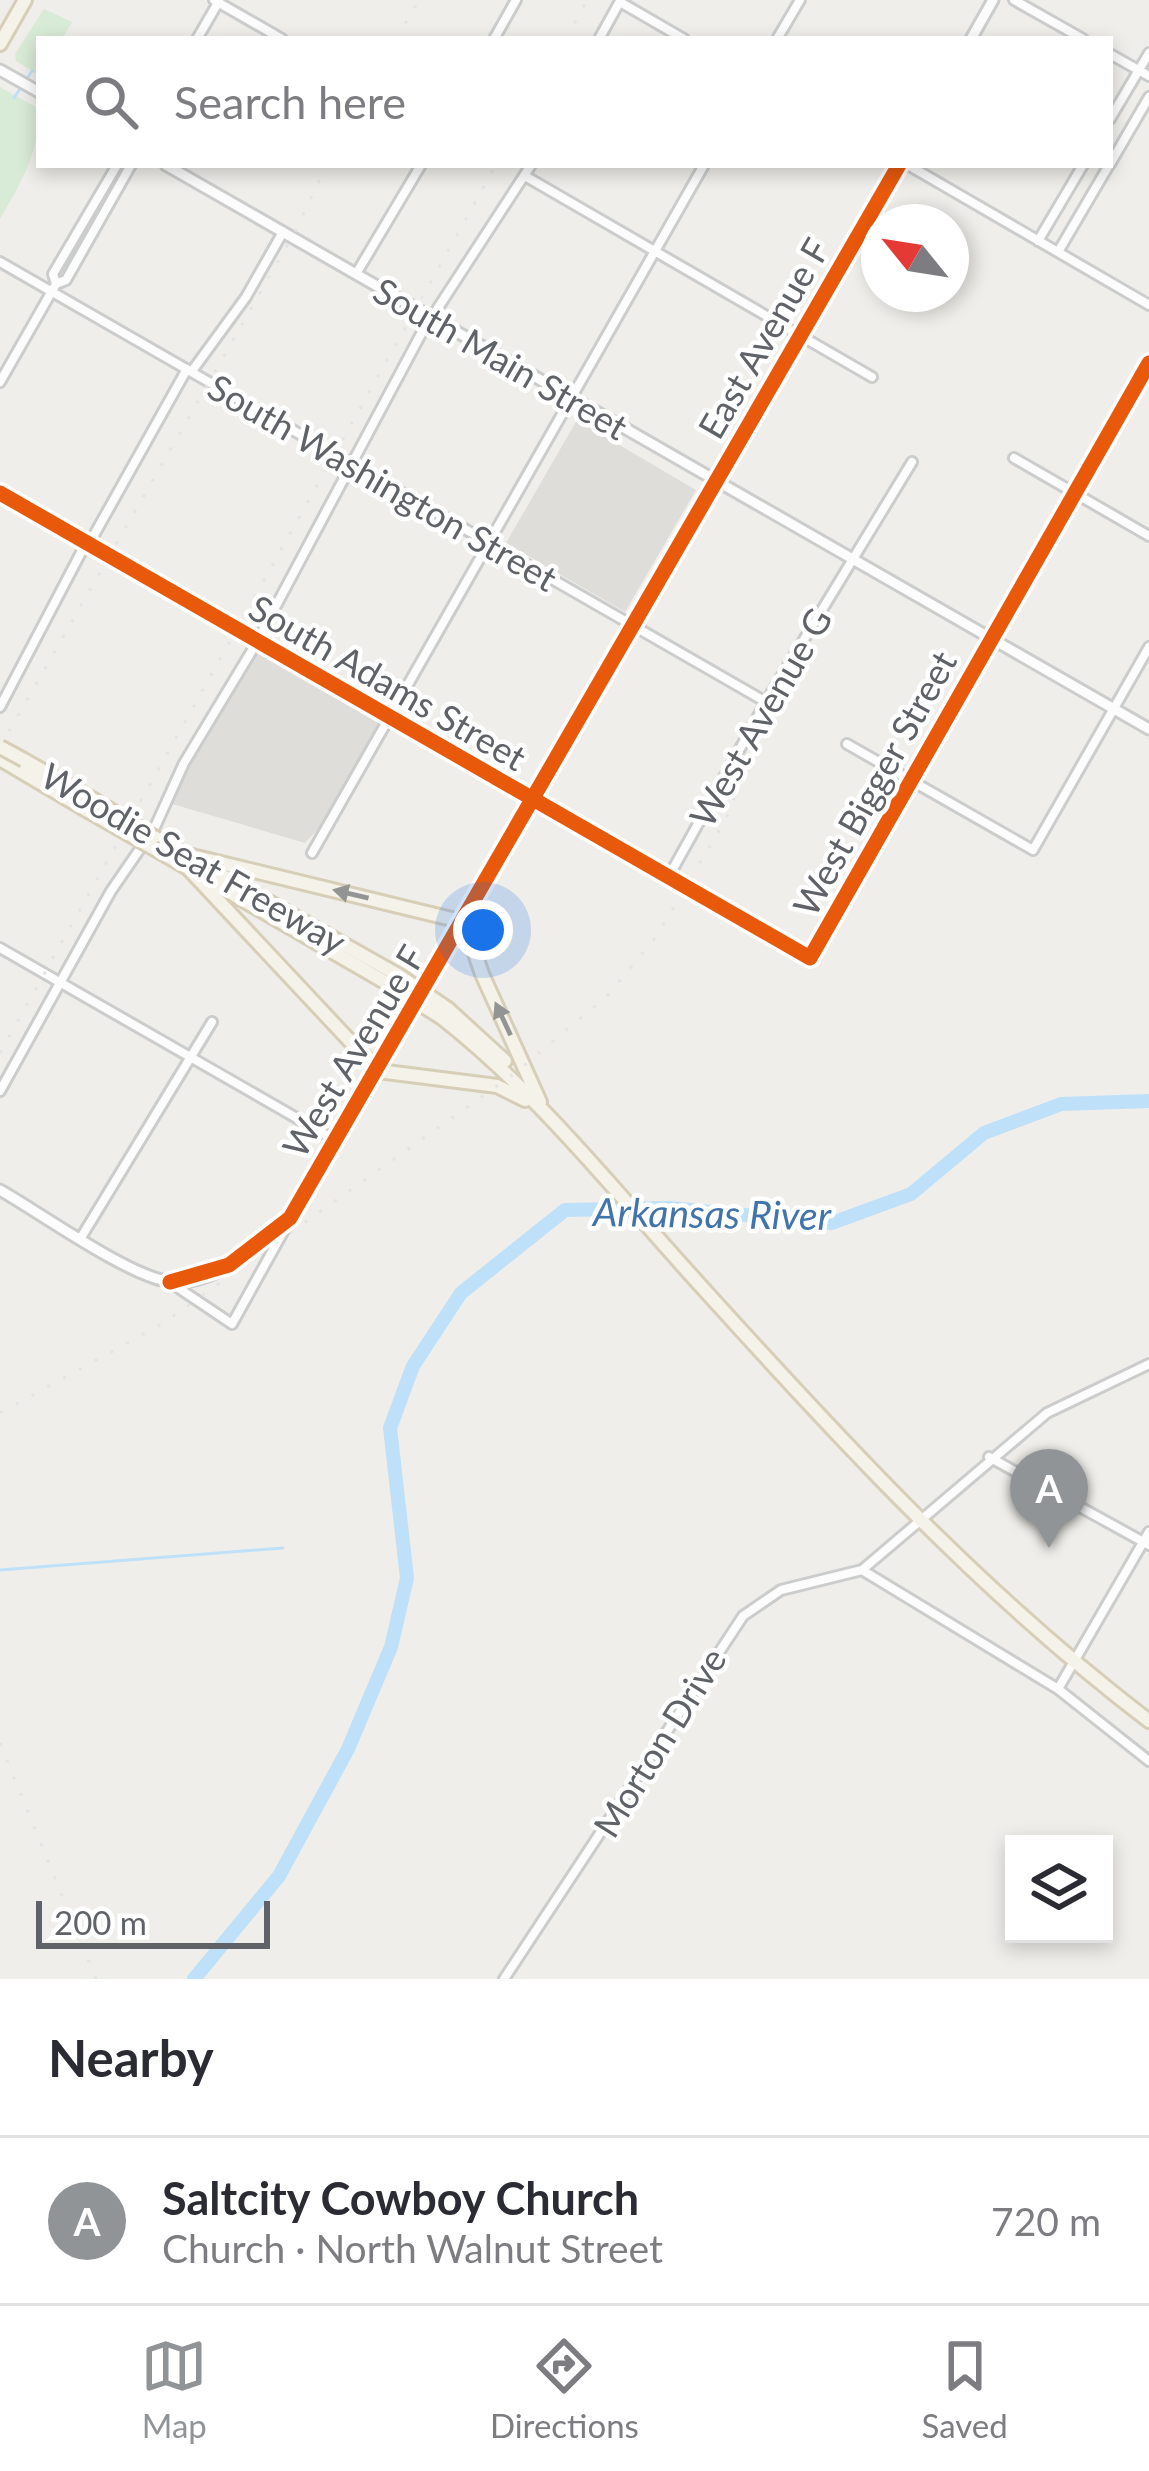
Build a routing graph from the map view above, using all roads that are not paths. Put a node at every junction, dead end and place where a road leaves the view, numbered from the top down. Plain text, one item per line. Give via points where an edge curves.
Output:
1 (25, 0) edge
2 (516, 0) edge
3 (800, 0) edge
4 (993, 0) edge
5 (1014, 0) edge
6 (217, 1) edge
7 (620, 1) edge
8 (199, 36) edge
9 (277, 36) edge
10 (496, 36) edge
11 (601, 36) edge
12 (679, 36) edge
13 (779, 36) edge
14 (973, 36) edge
15 (1078, 36) edge
16 (0, 44) edge
17 (1149, 53) edge
18 (1113, 56) edge
19 (0, 70) edge
20 (1139, 70) junction
21 (1149, 76) edge
22 (35, 90) edge
23 (1149, 97) edge
24 (1113, 114) edge
25 (1113, 159) edge
26 (115, 168) edge
27 (129, 168) edge
28 (171, 168) edge
29 (419, 168) edge
30 (529, 168) edge
31 (702, 168) edge
32 (901, 168) edge
33 (908, 168) edge
34 (1081, 168) edge
35 (1108, 168) edge
36 (525, 176) junction
37 (283, 232) junction
38 (1038, 241) junction
39 (653, 252) junction
40 (1058, 252) junction
41 (0, 262) edge
42 (356, 274) junction
43 (54, 288) junction
44 (1149, 304) edge
45 (432, 318) junction
46 (799, 336) junction
47 (1149, 363) edge
48 (189, 370) junction
49 (872, 377) dead end
50 (0, 382) edge
51 (570, 397) junction
52 (1014, 458) dead end
53 (351, 462) junction
54 (912, 463) dead end
55 (716, 481) junction
56 (1073, 493) junction
57 (0, 494) edge
58 (1149, 536) edge
59 (488, 542) junction
60 (88, 543) junction
61 (854, 560) junction
62 (633, 626) junction
63 (990, 638) junction
64 (256, 641) junction
65 (1149, 647) edge
66 (766, 702) junction
67 (0, 706) edge
68 (1113, 709) junction
69 (389, 717) junction
70 (1149, 729) edge
71 (847, 744) dead end
72 (0, 747) edge
73 (0, 759) edge
74 (21, 765) junction
75 (910, 782) junction
76 (533, 798) junction
77 (312, 853) dead end
78 (177, 856) junction
79 (669, 876) junction
80 (464, 922) junction
81 (0, 948) edge
82 (810, 958) joint
83 (58, 981) junction
84 (212, 1022) dead end
85 (190, 1059) junction
86 (378, 1071) junction
87 (0, 1090) edge
88 (550, 1120) junction
89 (335, 1139) junction
90 (0, 1190) edge
91 (290, 1218) junction
92 (82, 1236) junction
93 (170, 1282) junction
94 (1149, 1364) edge
95 (989, 1457) junction
96 (919, 1521) junction
97 (1149, 1532) edge
98 (1146, 1544) edge
99 (862, 1570) junction
100 (1075, 1663) junction
101 (1058, 1689) junction
102 (1149, 1721) edge
103 (1149, 1761) edge
104 (504, 1979) edge

1 - 16 main road
2 - 10 street
3 - 13 street
4 - 14 street
5 - 15 street
6 - 8 street
6 - 9 street
7 - 11 street
7 - 12 street
17 - 20 street
18 - 20 street
19 - 22 street
20 - 21 street
20 - 24 street
23 - 25 street
26 - 43 street via 53,274
27 - 43 street via 67,280
28 - 37 street, South Main Street
29 - 42 street
30 - 36 street
31 - 39 street
32 - 46 street, East Avenue F
33 - 38 street
34 - 38 street
35 - 40 street
36 - 39 street
36 - 45 street
37 - 42 street, South Main Street
37 - 48 street via 246,297
38 - 40 street
39 - 46 street
39 - 51 street
40 - 44 street
41 - 43 street, South Washington Street
42 - 45 street, South Main Street
43 - 48 street, South Washington Street
43 - 50 street
45 - 51 street, South Main Street
45 - 53 street
46 - 49 street
46 - 55 street, East Avenue F
47 - 56 street, West Bigger Street
48 - 53 street, South Washington Street
48 - 60 street
51 - 55 street, South Main Street
51 - 59 street
52 - 56 street
53 - 59 street, South Washington Street
53 - 64 street
54 - 61 street, West Avenue G
55 - 61 street, South Main Street
55 - 62 street, West Avenue F
56 - 58 street
56 - 63 street, West Bigger Street
57 - 60 street, South Adams Street
59 - 62 street, South Washington Street
59 - 69 street
60 - 64 street, South Adams Street
60 - 67 street
61 - 63 street, South Main Street
61 - 66 street, West Avenue G
62 - 66 street, South Washington Street
62 - 76 street, West Avenue F
63 - 68 street, South Main Street
63 - 75 street, West Bigger Street
64 - 69 street, South Adams Street
64 - 83 street via 143,848
65 - 68 street
66 - 79 street, West Avenue G
68 - 70 street, South Main Street
68 - 75 street via 1033,850
69 - 76 street, South Adams Street
69 - 77 street
71 - 75 street
72 - 74 main road, Woodie Seat Freeway, bridge
73 - 74 main road, Woodie Seat Freeway
74 - 78 main road, Woodie Seat Freeway, bridge
75 - 82 street, West Bigger Street
76 - 79 street, South Adams Street
76 - 80 street, West Avenue F
80 -> 78 main road
78 - 86 main road
78 - 88 main road, Woodie Seat Freeway, bridge via 445,1013 515,1072
79 - 82 street, South Adams Street
80 - 86 street, West Avenue F
88 -> 80 main road
81 - 83 street
83 - 85 street
83 - 87 street
84 - 85 street
85 - 89 street
85 - 92 street
86 - 88 main road via 497,1086
86 - 89 street, West Avenue F
88 - 96 main road, Woodie Seat Freeway
89 - 91 street, West Avenue F
90 - 92 street
91 - 93 street, West Avenue F via 229,1264
91 - 93 street via 232,1324
92 - 93 street
94 - 95 street via 1047,1413
95 - 96 street
95 - 98 street
96 - 99 street
96 - 100 main road, Woodie Seat Freeway
97 - 98 street
98 - 100 street
99 - 101 street
99 - 104 street, Morton Drive via 781,1590 743,1616
100 - 101 street
100 - 102 main road, Woodie Seat Freeway
101 - 103 street

